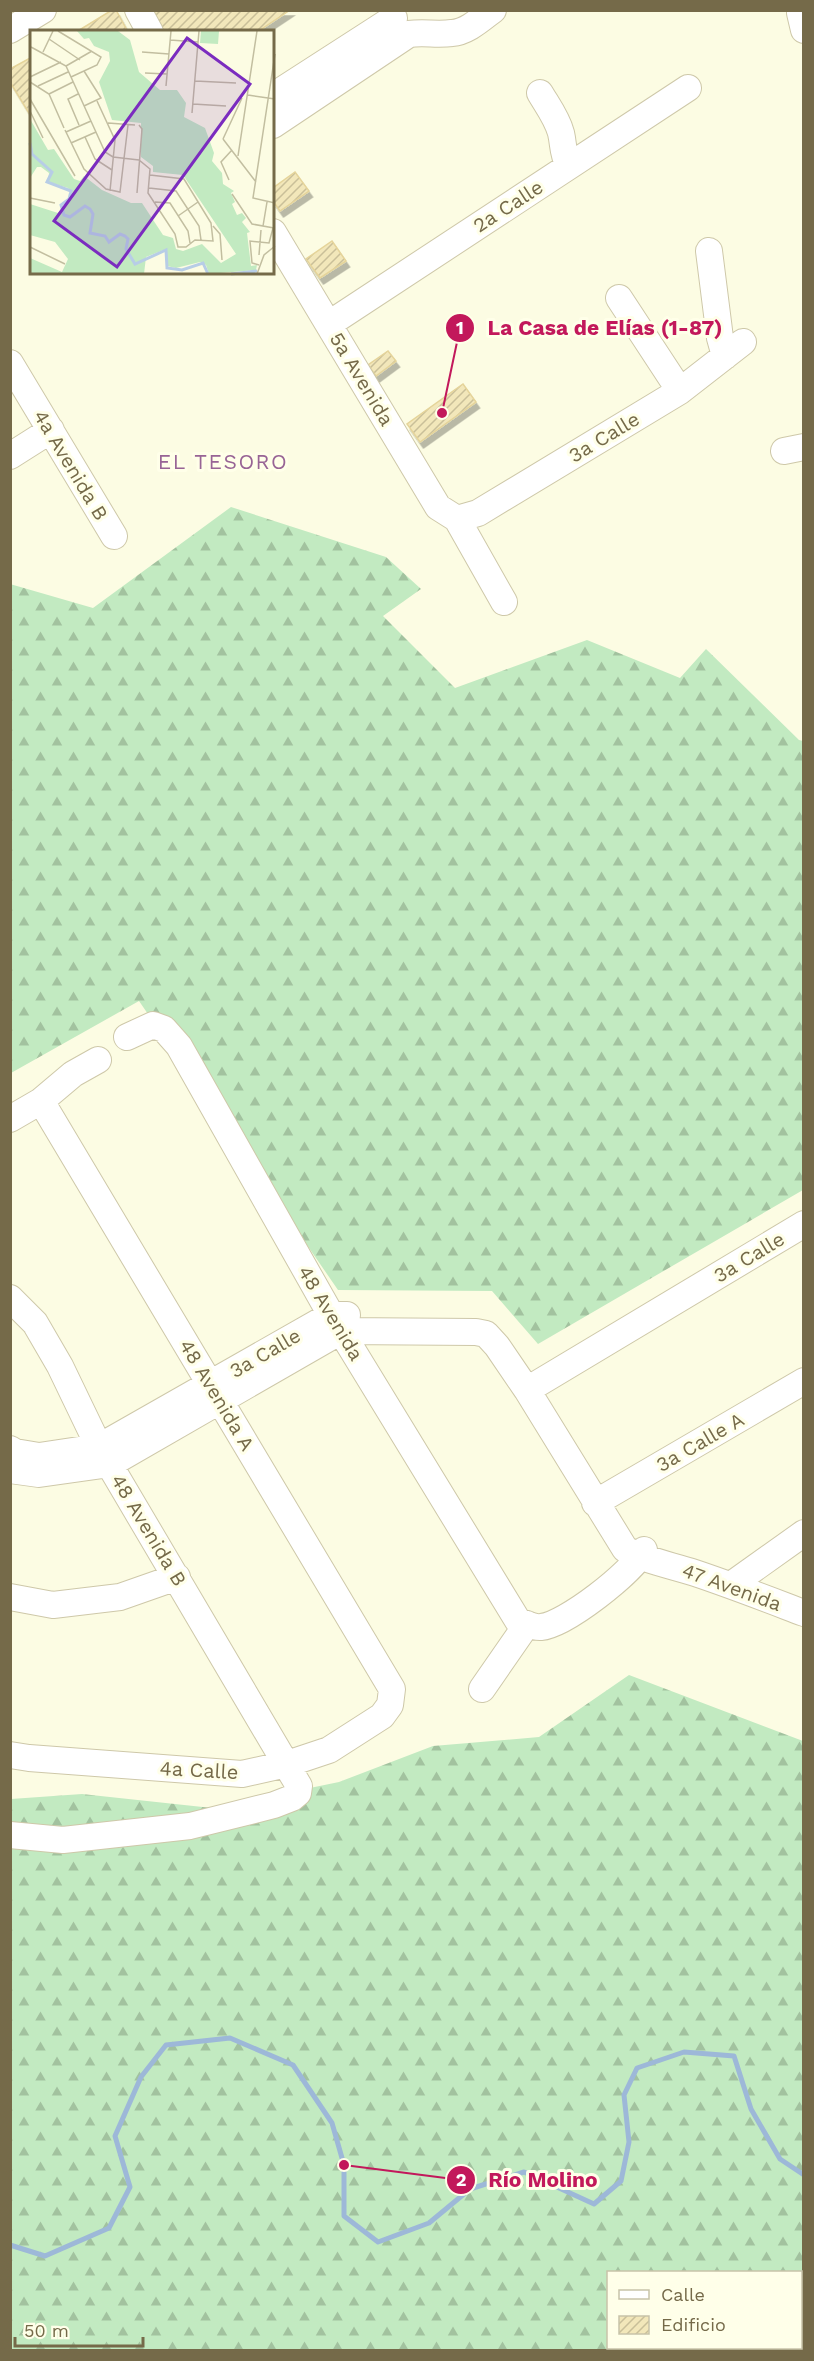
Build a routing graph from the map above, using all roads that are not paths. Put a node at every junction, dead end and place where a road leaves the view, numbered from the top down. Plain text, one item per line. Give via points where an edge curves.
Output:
1 (43, 10) edge
2 (138, 10) edge
3 (493, 10) edge
4 (394, 18) dead end
5 (10, 30) edge
6 (149, 30) edge
7 (688, 88) dead end
8 (540, 93) dead end
9 (274, 95) edge
10 (274, 124) edge
11 (569, 166) junction
12 (274, 234) edge
13 (709, 251) dead end
14 (619, 298) dead end
15 (329, 324) junction
16 (10, 363) edge
17 (680, 391) junction
18 (51, 430) junction
19 (10, 456) edge
20 (457, 519) junction
21 (114, 536) dead end
22 (504, 602) dead end
23 (128, 1037) dead end
24 (98, 1060) dead end
25 (41, 1101) junction
26 (10, 1119) edge
27 (804, 1224) edge
28 (10, 1298) edge
29 (336, 1323) junction
30 (804, 1381) edge
31 (534, 1386) junction
32 (215, 1392) junction
33 (10, 1449) edge
34 (104, 1455) junction
35 (10, 1470) edge
36 (602, 1499) junction
37 (804, 1533) edge
38 (648, 1556) junction
39 (177, 1577) junction
40 (731, 1585) junction
41 (10, 1597) edge
42 (804, 1613) edge
43 (527, 1624) junction
44 (392, 1689) joint
45 (482, 1689) dead end
46 (10, 1755) edge
47 (287, 1764) junction
48 (10, 1835) edge

1 - 5 street
2 - 6 street
3 - 10 street via 453,34 409,34
4 - 9 street
7 - 11 street, 2a Calle
8 - 11 street via 556,119 562,153
11 - 15 street, 2a Calle
12 - 15 street, 5a Avenida
13 - 17 street, 3a Calle via 720,338 734,349
14 - 17 street
15 - 20 street, 5a Avenida via 438,507
16 - 18 street, 4a Avenida B
17 - 20 street, 3a Calle via 478,513
18 - 19 street
18 - 21 street, 4a Avenida B
20 - 22 street
23 - 29 street, 48 Avenida via 153,1025 164,1029 179,1046
24 - 25 street via 73,1074
25 - 26 street
25 - 32 street, 48 Avenida A
27 - 31 street, 3a Calle
28 - 34 street, 48 Avenida B via 35,1323
29 - 31 street, 3a Calle via 486,1334
29 - 32 street, 3a Calle
29 - 43 street, 48 Avenida via 513,1614
30 - 36 street, 3a Calle A
31 - 36 street, 3a Calle
32 - 34 street, 3a Calle
32 - 44 street, 48 Avenida A
33 - 34 street, 3a Calle via 39,1456
34 - 35 street, 3a Calle via 39,1474
34 - 39 street, 48 Avenida B
36 - 38 street, 3a Calle
37 - 40 street
38 - 40 street, 47 Avenida
38 - 43 street via 568,1616 541,1627
39 - 41 street via 120,1597 53,1605
39 - 47 street, 48 Avenida B
40 - 42 street, 47 Avenida
43 - 45 street
44 - 47 street, 4a Calle via 390,1705 382,1716 328,1750
46 - 47 street, 4a Calle via 242,1774
47 - 48 street, 48 Avenida B via 296,1778 298,1793 249,1812 190,1826 105,1836 63,1840

